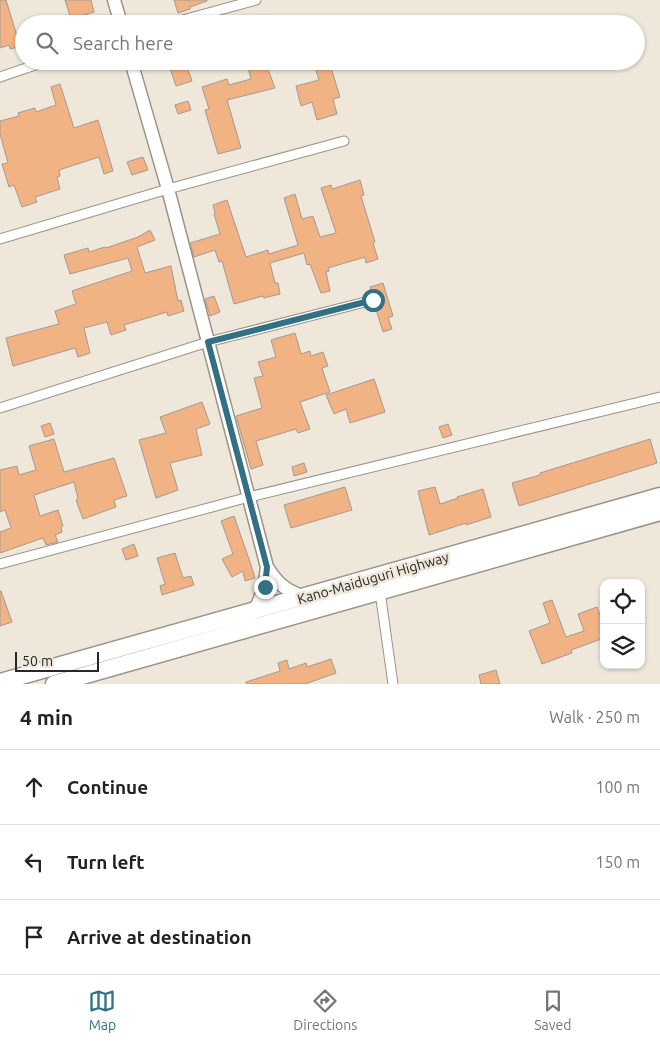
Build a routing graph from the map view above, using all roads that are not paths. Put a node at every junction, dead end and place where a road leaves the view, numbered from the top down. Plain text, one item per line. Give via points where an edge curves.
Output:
1 (114, 0) edge
2 (256, 0) edge
3 (118, 15) edge
4 (201, 15) edge
5 (19, 70) edge
6 (135, 70) edge
7 (0, 76) edge
8 (344, 141) dead end
9 (168, 189) junction
10 (0, 239) edge
11 (373, 300) dead end
12 (208, 342) junction
13 (660, 397) edge
14 (0, 408) edge
15 (660, 496) edge
16 (249, 497) junction
17 (660, 512) edge
18 (0, 564) edge
19 (267, 567) junction
20 (380, 592) junction
21 (304, 597) junction
22 (253, 612) junction
23 (29, 679) edge
24 (0, 682) edge
25 (54, 684) edge
26 (393, 684) edge

1 - 3 street
2 - 4 street
5 - 7 street
6 - 9 street
8 - 9 street
9 - 10 street
9 - 12 street
11 - 12 street
12 - 14 street
12 - 16 street
13 - 16 street
15 - 21 highway, Kano-Maiduguri Highway
16 - 18 street
16 - 19 street
17 - 20 highway, Kano-Maiduguri Highway
19 - 21 street via 276,581
19 - 22 street via 265,587
20 - 25 highway, Kano-Maiduguri Highway
20 - 26 street
21 - 22 highway, Kano-Maiduguri Highway
22 - 23 highway, Kano-Maiduguri Highway
23 - 24 highway, Kano-Maiduguri Highway

